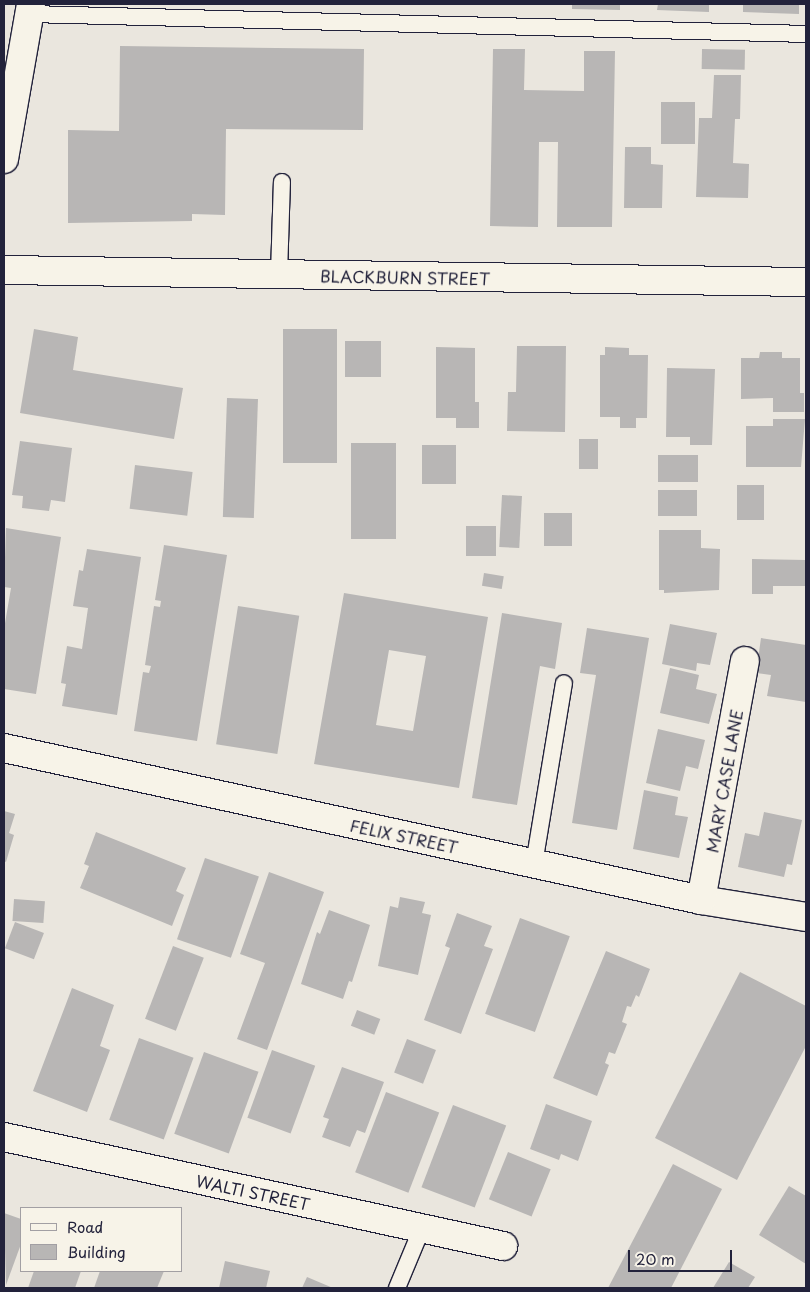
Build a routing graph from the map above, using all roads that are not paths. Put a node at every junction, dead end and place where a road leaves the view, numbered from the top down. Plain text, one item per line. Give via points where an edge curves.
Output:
1 (30, 9) edge
2 (806, 34) edge
3 (4, 159) edge
4 (282, 182) dead end
5 (4, 270) edge
6 (279, 275) junction
7 (806, 282) edge
8 (745, 661) dead end
9 (564, 683) dead end
10 (4, 748) edge
11 (534, 864) junction
12 (701, 900) junction
13 (806, 917) edge
14 (4, 1137) edge
15 (422, 1228) junction
16 (503, 1246) dead end
17 (397, 1288) edge

1 - 2 lane
1 - 3 street
4 - 6 lane
5 - 6 street, BLACKBURN STREET
6 - 7 street, BLACKBURN STREET
8 - 12 street, MARY CASE LANE
9 - 11 lane
10 - 11 street, FELIX STREET
11 - 12 street, FELIX STREET
12 - 13 street, FELIX STREET
14 - 15 street, WALTI STREET
15 - 16 street, WALTI STREET
15 - 17 lane

